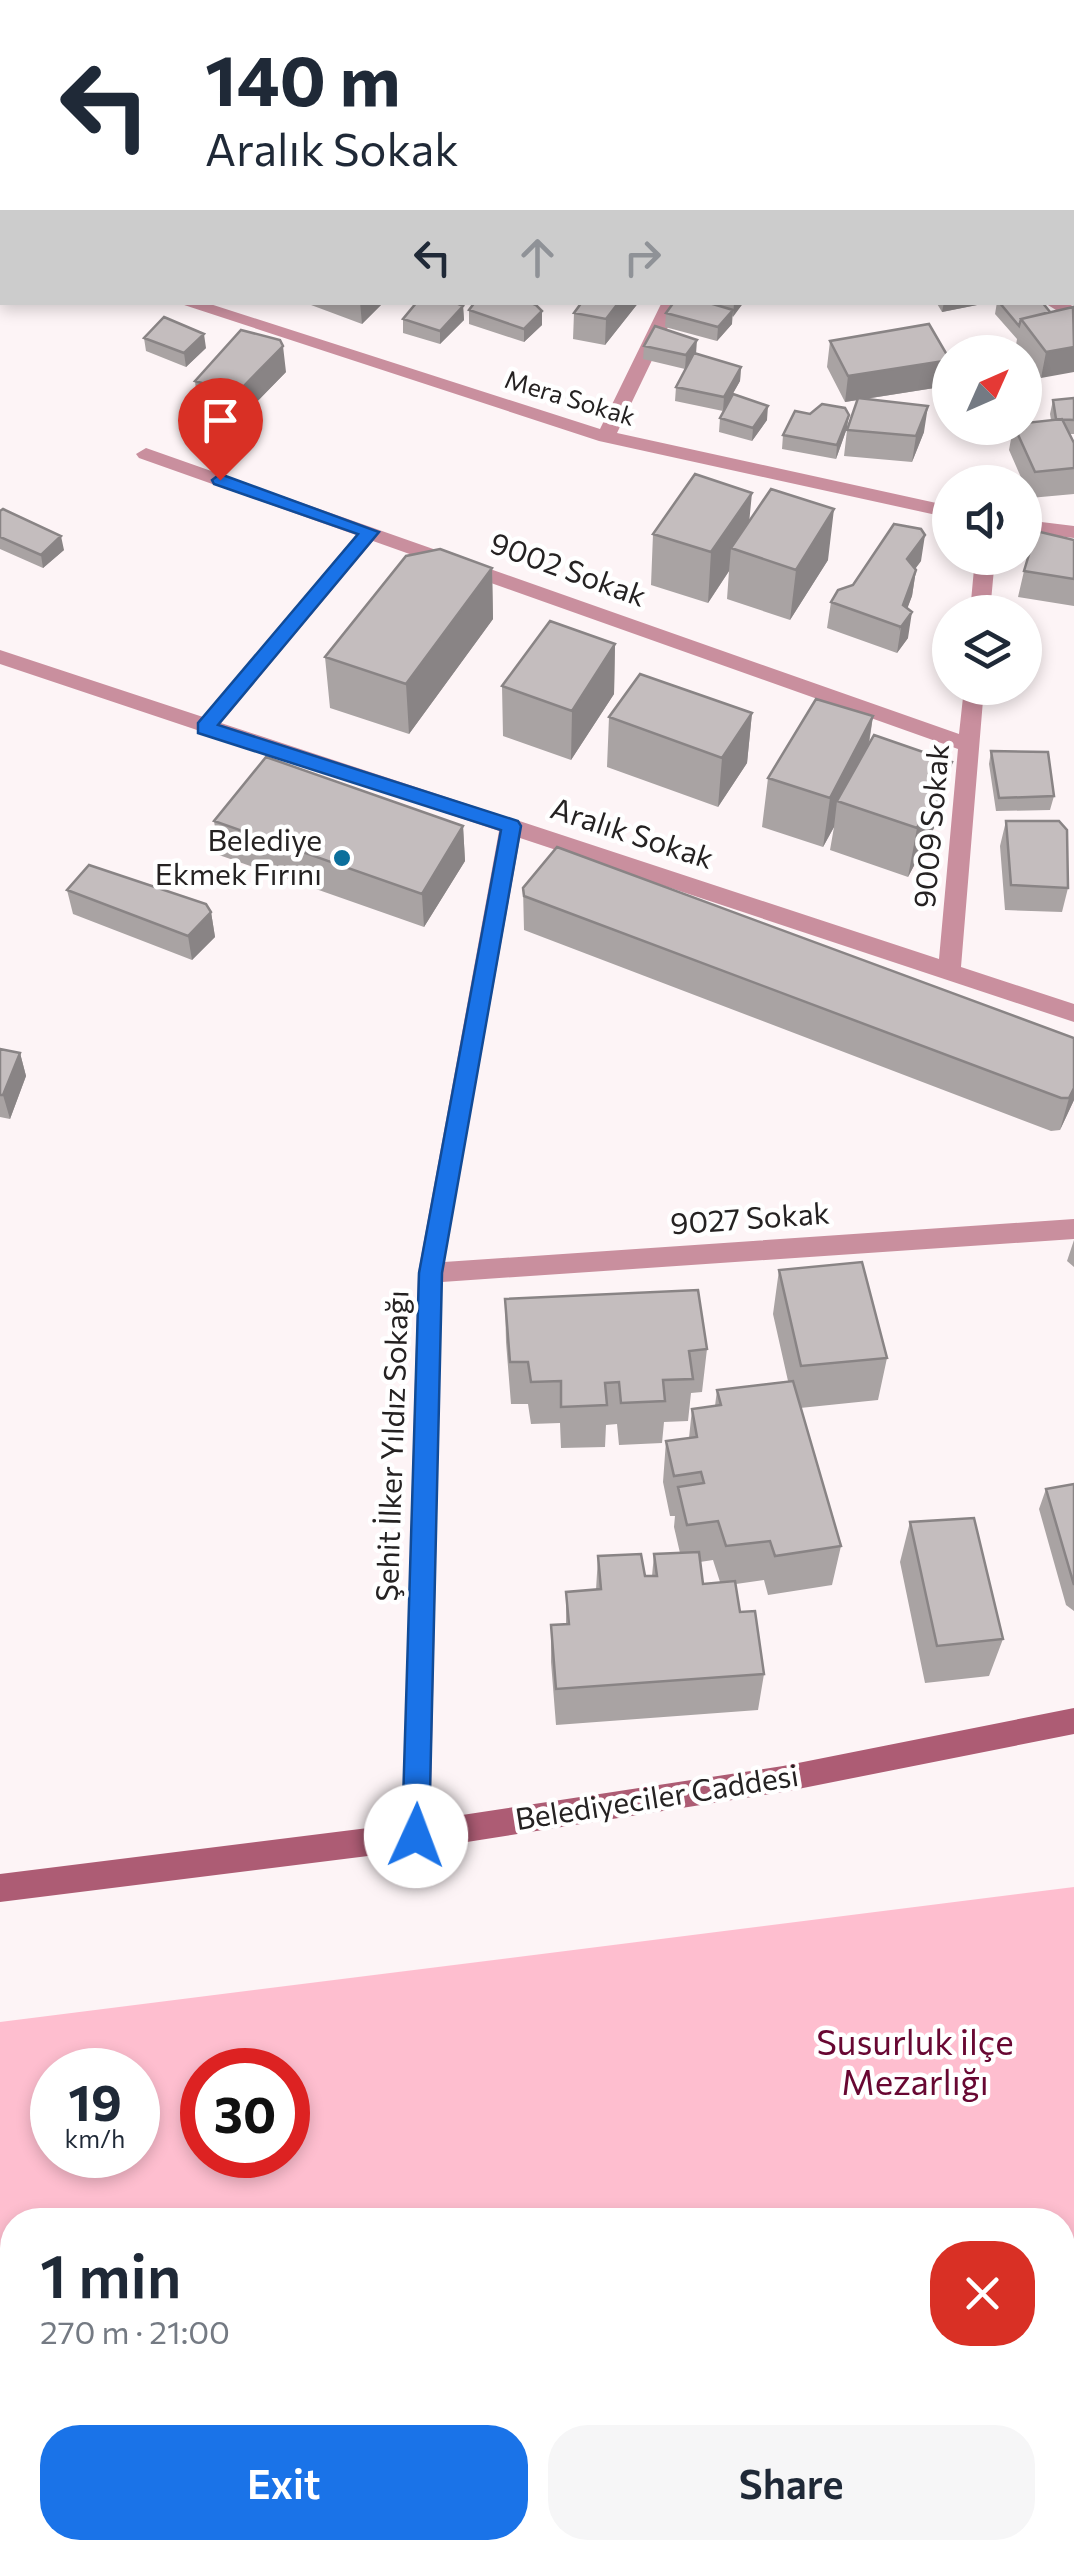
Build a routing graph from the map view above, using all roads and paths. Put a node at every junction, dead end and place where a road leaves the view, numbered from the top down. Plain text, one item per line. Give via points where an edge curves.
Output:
1 (193, 305) edge
2 (670, 305) edge
3 (606, 437) junction
4 (146, 454) dead end
5 (932, 508) edge
6 (1042, 528) edge
7 (370, 532) junction
8 (1074, 532) edge
9 (0, 657) edge
10 (972, 705) edge
11 (205, 728) junction
12 (969, 744) junction
13 (511, 826) junction
14 (949, 970) junction
15 (1074, 1013) edge
16 (1074, 1229) edge
17 (430, 1273) junction
18 (1074, 1720) edge
19 (416, 1836) junction
20 (0, 1888) edge

1 - 3 street, Mera Sokak
2 - 3 street
3 - 5 street, Mera Sokak
4 - 7 street, 9002 Sokak
6 - 8 street
7 - 11 street
7 - 12 street, 9002 Sokak
9 - 11 street, Aralık Sokak
10 - 12 street, 9009 Sokak
11 - 13 street, Aralık Sokak
12 - 14 street, 9009 Sokak
13 - 14 street, Aralık Sokak
13 - 17 street, Şehit İlker Yıldız Sokağı
14 - 15 street, Aralık Sokak
16 - 17 street, 9027 Sokak
17 - 19 street, Şehit İlker Yıldız Sokağı
18 - 19 street, Belediyeciler Caddesi via 782,1779
19 - 20 street, Belediyeciler Caddesi

